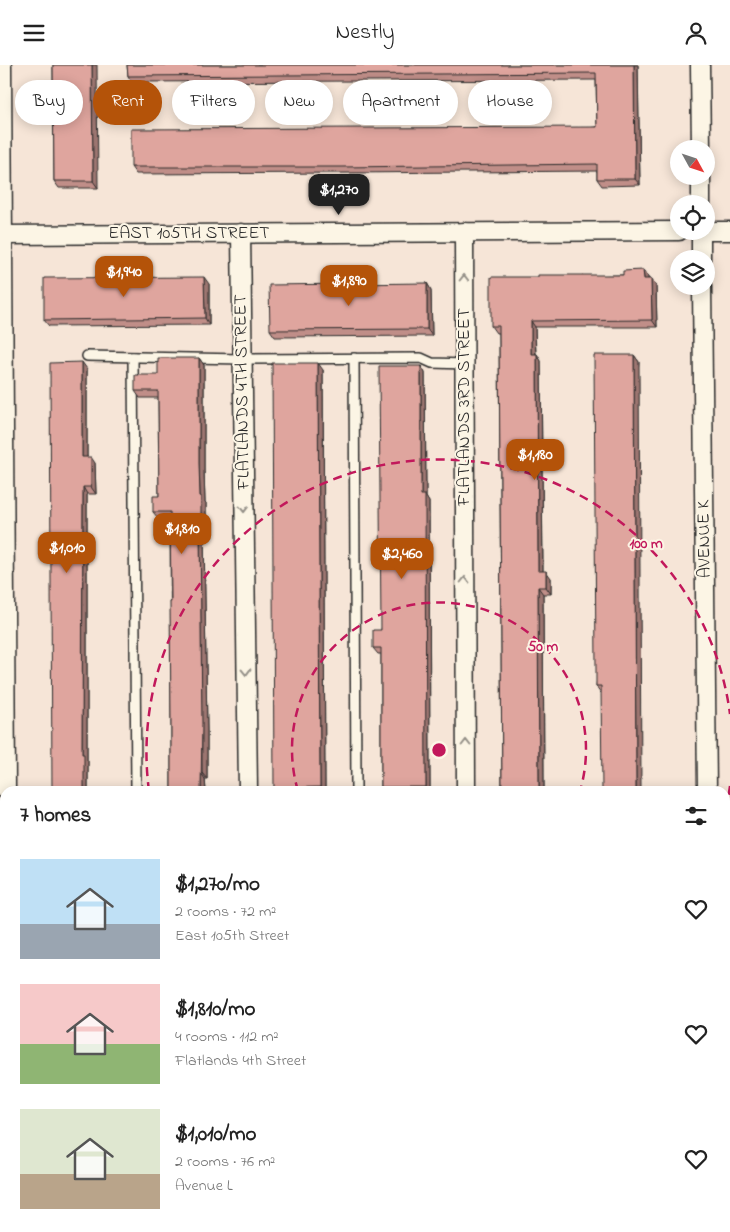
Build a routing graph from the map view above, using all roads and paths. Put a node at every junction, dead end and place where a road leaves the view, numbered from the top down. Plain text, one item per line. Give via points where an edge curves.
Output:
1 (2, 65) edge
2 (700, 65) edge
3 (701, 140) edge
4 (670, 231) edge
5 (715, 231) edge
6 (730, 231) edge
7 (464, 232) junction
8 (241, 233) junction
9 (2, 235) edge
10 (702, 295) edge
11 (87, 356) dead end
12 (132, 357) junction
13 (354, 358) junction
14 (242, 359) junction
15 (464, 364) junction
16 (6, 786) edge
17 (136, 786) edge
18 (248, 786) edge
19 (356, 786) edge
20 (466, 786) edge
21 (707, 786) edge

1 - 9 street
2 - 3 street
4 - 7 street, EAST 105TH STREET
5 - 6 street
7 - 8 street, EAST 105TH STREET
15 -> 7 street, FLATLANDS 3RD STREET
8 - 9 street, EAST 105TH STREET
8 - 14 street, FLATLANDS 4TH STREET
9 - 16 street
10 - 21 street, AVENUE K
11 - 12 lane
12 - 14 lane
12 - 17 lane
13 - 14 lane
13 - 15 lane via 421,358 432,363
13 - 19 lane
14 -> 18 street, FLATLANDS 4TH STREET
20 -> 15 street, FLATLANDS 3RD STREET

